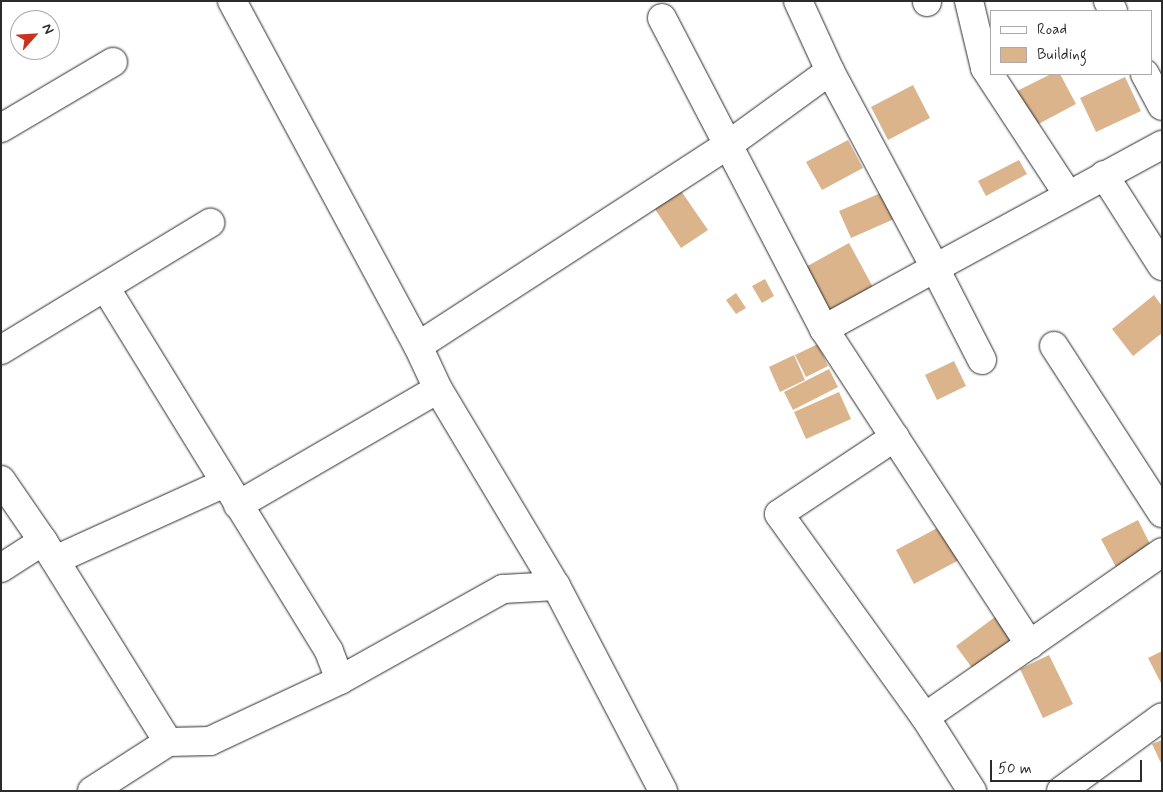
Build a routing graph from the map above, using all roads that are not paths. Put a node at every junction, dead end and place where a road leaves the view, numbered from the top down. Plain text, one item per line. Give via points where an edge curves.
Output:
1 (232, 1) edge
2 (798, 1) edge
3 (970, 1) edge
4 (662, 18) dead end
5 (113, 62) dead end
6 (830, 71) junction
7 (1146, 75) edge
8 (1162, 106) edge
9 (1, 128) edge
10 (728, 145) junction
11 (1162, 145) edge
12 (1104, 175) junction
13 (1068, 195) junction
14 (210, 223) dead end
15 (1162, 266) edge
16 (935, 268) junction
17 (105, 287) junction
18 (824, 329) junction
19 (418, 346) junction
20 (1054, 346) dead end
21 (1, 350) edge
22 (982, 360) dead end
23 (438, 389) junction
24 (895, 437) junction
25 (1, 480) edge
26 (231, 494) junction
27 (1162, 513) edge
28 (49, 550) junction
29 (1162, 552) edge
30 (1, 568) edge
31 (556, 586) junction
32 (1030, 645) junction
33 (340, 680) junction
34 (1162, 717) edge
35 (925, 718) junction
36 (168, 742) junction
37 (92, 791) edge
38 (663, 791) edge
39 (972, 791) edge
40 (1061, 791) edge

1 - 19 street
2 - 6 street
3 - 13 street via 985,68
4 - 10 street
5 - 9 street
6 - 10 street
6 - 16 street
7 - 8 street
10 - 18 street
10 - 19 street
11 - 12 street
12 - 13 street
12 - 15 street
13 - 16 street
14 - 17 street
16 - 18 street
16 - 22 street
17 - 21 street
17 - 26 street
18 - 24 street
19 - 23 street
20 - 27 street
23 - 26 street
23 - 31 street
24 - 32 street
24 - 35 street via 779,514
25 - 28 street
26 - 28 street
26 - 33 street via 329,651
28 - 30 street
28 - 36 street
29 - 32 street
31 - 33 street via 503,589
31 - 38 street
32 - 35 street
33 - 36 street via 210,740
34 - 40 street
35 - 39 street
36 - 37 street

